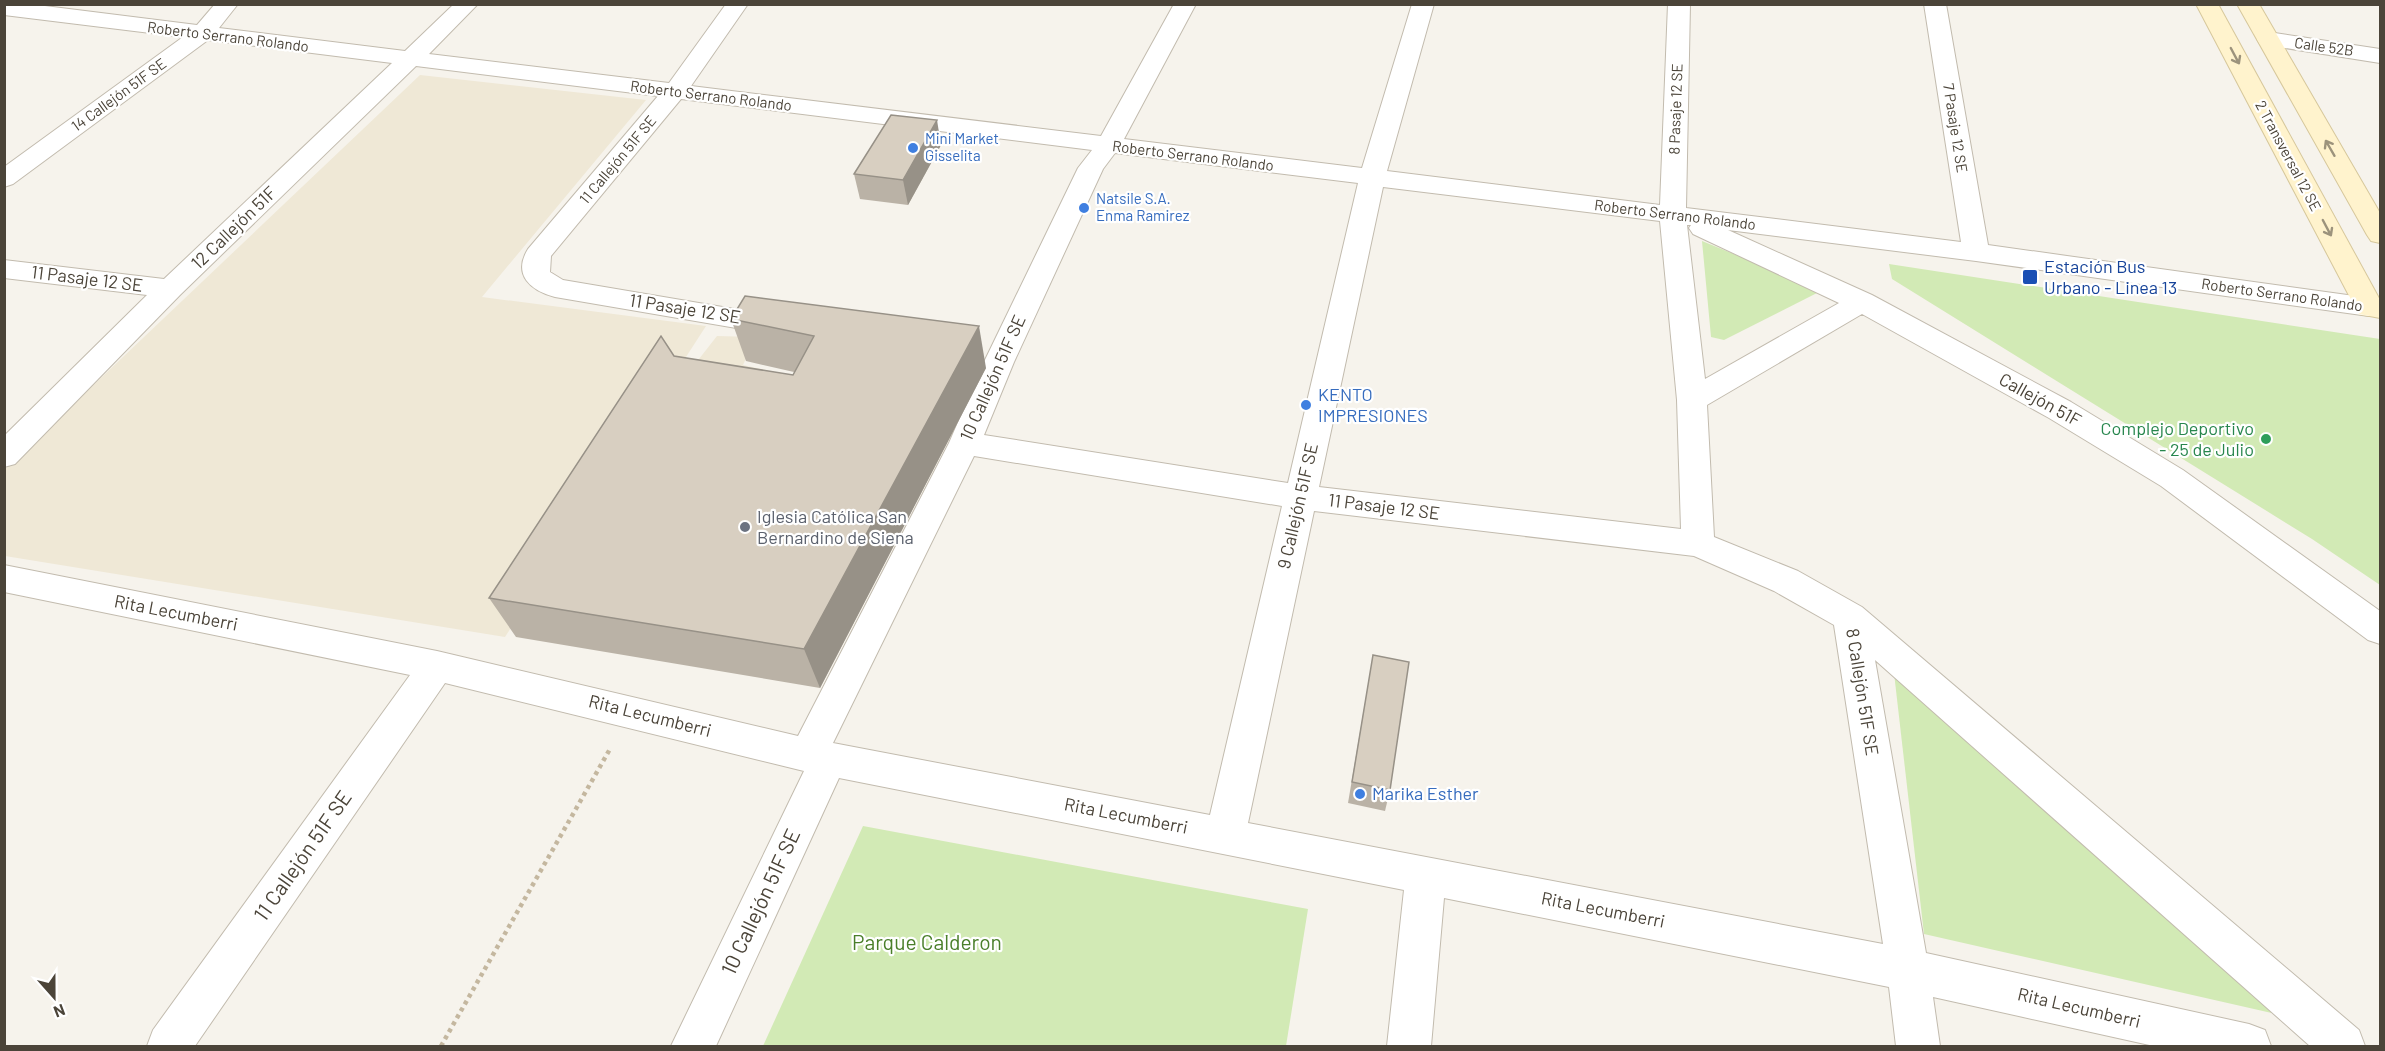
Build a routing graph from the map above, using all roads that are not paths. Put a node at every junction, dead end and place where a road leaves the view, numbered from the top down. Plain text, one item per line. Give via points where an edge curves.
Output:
1 (226, 4) edge
2 (467, 4) edge
3 (737, 4) edge
4 (1185, 4) edge
5 (1423, 4) edge
6 (1679, 4) edge
7 (1935, 4) edge
8 (2207, 4) edge
9 (2248, 4) edge
10 (4, 8) edge
11 (202, 34) junction
12 (2268, 39) junction
13 (2380, 56) edge
14 (410, 59) junction
15 (675, 91) junction
16 (1108, 146) junction
17 (1372, 178) junction
18 (4, 180) edge
19 (1673, 214) junction
20 (2380, 235) edge
21 (1976, 252) junction
22 (538, 255) joint
23 (4, 269) edge
24 (170, 289) junction
25 (1862, 302) junction
26 (2375, 308) edge
27 (801, 328) edge
28 (1692, 400) junction
29 (965, 443) junction
30 (4, 456) edge
31 (1299, 497) junction
32 (1698, 544) junction
33 (4, 578) edge
34 (1850, 617) junction
35 (2380, 630) edge
36 (437, 666) junction
37 (819, 756) junction
38 (1225, 836) junction
39 (1426, 875) junction
40 (1908, 970) junction
41 (169, 1047) edge
42 (693, 1047) edge
43 (1408, 1047) edge
44 (1918, 1047) edge
45 (2249, 1047) edge
46 (2343, 1047) edge

1 - 11 street, 14 Callejón 51F SE
2 - 14 street, 12 Callejón 51F
3 - 15 street, 11 Callejón 51F SE
4 - 16 street, 10 Callejón 51F SE
5 - 17 street, 9 Callejón 51F SE
6 - 19 street, 8 Pasaje 12 SE
7 - 21 street, 7 Pasaje 12 SE
8 -> 26 street, 2 Transversal 12 SE
9 - 12 street
10 - 11 street, Roberto Serrano Rolando
11 - 14 street, Roberto Serrano Rolando
11 - 18 street, 14 Callejón 51F SE
12 - 13 street, Calle 52B
20 -> 12 street
14 - 15 street, Roberto Serrano Rolando
14 - 24 street, 12 Callejón 51F
15 - 16 street, Roberto Serrano Rolando
15 - 22 street, 11 Callejón 51F SE
16 - 17 street, Roberto Serrano Rolando
16 - 29 street, 10 Callejón 51F SE via 1091,168 988,360
17 - 19 street, Roberto Serrano Rolando
17 - 31 street, 9 Callejón 51F SE
19 - 21 street, Roberto Serrano Rolando
19 - 25 street, Callejón 51F
19 - 28 street
21 - 26 street, Roberto Serrano Rolando
22 - 27 street, 11 Pasaje 12 SE via 536,276 555,288
23 - 24 street, 11 Pasaje 12 SE
24 - 30 street, 12 Callejón 51F
25 - 28 street
25 - 35 street, Callejón 51F via 2060,410 2172,478
28 - 32 street
29 - 31 street, 11 Pasaje 12 SE
29 - 37 street, 10 Callejón 51F SE
31 - 32 street, 11 Pasaje 12 SE
31 - 38 street, 9 Callejón 51F SE
32 - 34 street, 8 Callejón 51F SE via 1786,581
33 - 36 street, Rita Lecumberri
34 - 40 street, 8 Callejón 51F SE
34 - 46 street
36 - 37 street, Rita Lecumberri
36 - 41 street, 11 Callejón 51F SE
37 - 38 street, Rita Lecumberri
37 - 42 street, 10 Callejón 51F SE
38 - 39 street, Rita Lecumberri
39 - 40 street, Rita Lecumberri
39 - 43 street
40 - 44 street, 8 Callejón 51F SE
40 - 45 street, Rita Lecumberri

